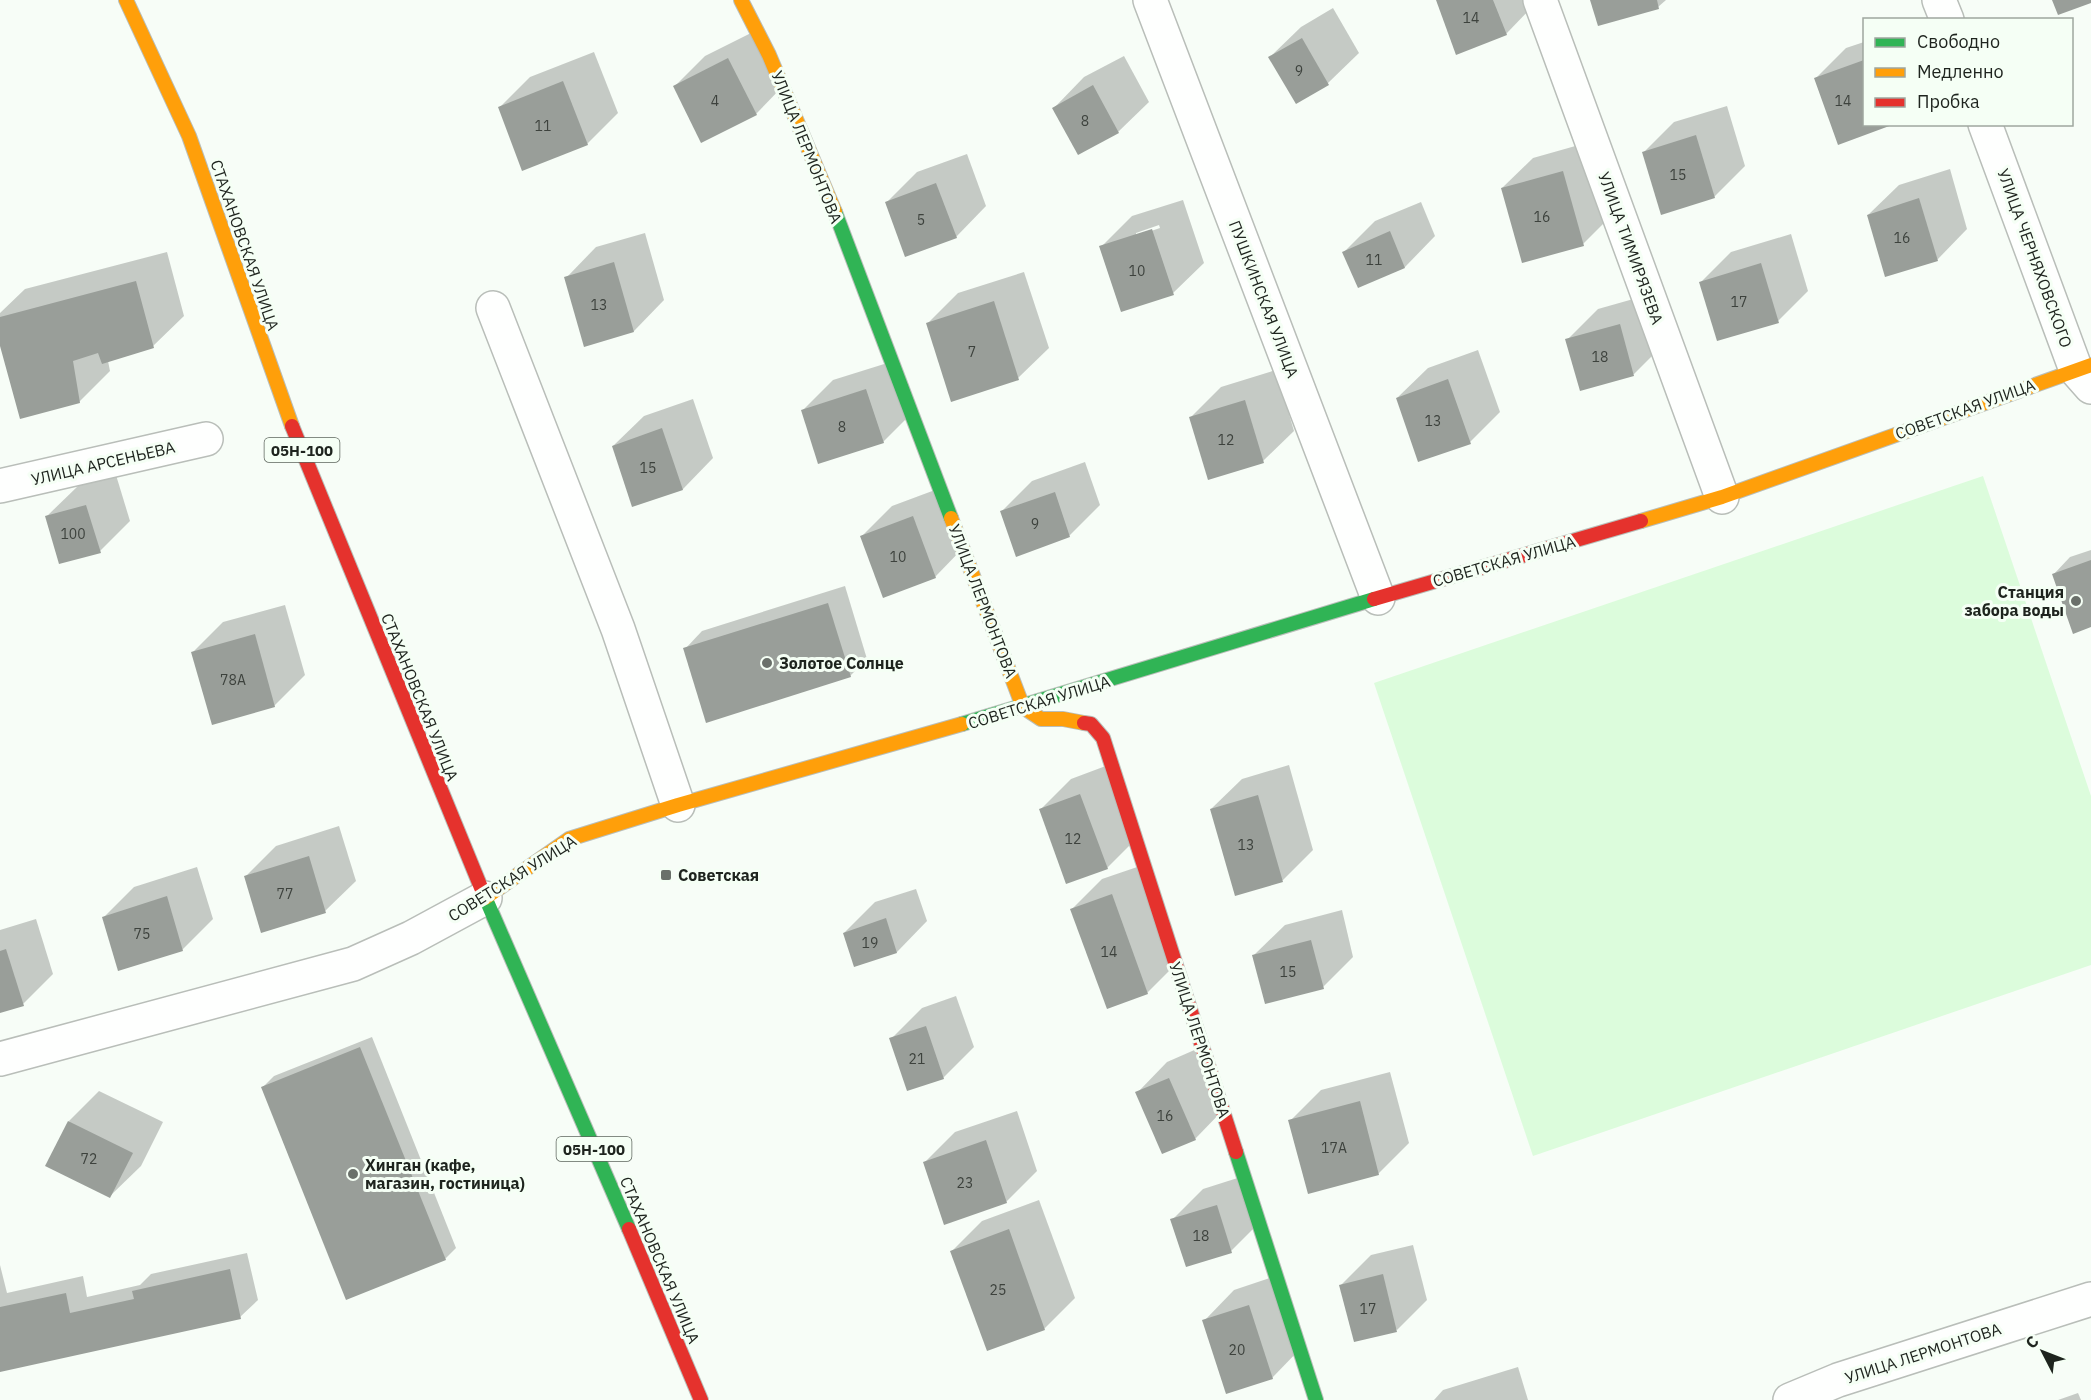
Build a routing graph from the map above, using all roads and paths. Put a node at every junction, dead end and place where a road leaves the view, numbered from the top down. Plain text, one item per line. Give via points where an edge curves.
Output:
1 (126, 0) edge
2 (741, 0) edge
3 (1150, 0) edge
4 (1540, 0) edge
5 (1939, 0) edge
6 (1946, 18) edge
7 (1986, 126) edge
8 (493, 308) dead end
9 (2086, 374) edge
10 (206, 439) dead end
11 (0, 486) edge
12 (1722, 497) junction
13 (1378, 598) junction
14 (1023, 707) junction
15 (678, 805) junction
16 (485, 898) junction
17 (0, 1059) edge
18 (2091, 1299) edge
19 (1842, 1390) edge
20 (701, 1400) edge
21 (1316, 1400) edge
22 (1790, 1400) edge

1 - 16 street, СТАХАНОВСКАЯ УЛИЦА / 05Н-100 via 189,136 281,398
2 - 14 street, УЛИЦА ЛЕРМОНТОВА via 769,55 834,211
3 - 13 street, ПУШКИНСКАЯ УЛИЦА
4 - 12 street, УЛИЦА ТИМИРЯЗЕВА
5 - 6 street
7 - 9 street, УЛИЦА ЧЕРНЯХОВСКОГО
8 - 15 street via 618,629
9 - 12 street, СОВЕТСКАЯ УЛИЦА
10 - 11 street, УЛИЦА АРСЕНЬЕВА
12 - 13 street, СОВЕТСКАЯ УЛИЦА
13 - 14 street, СОВЕТСКАЯ УЛИЦА
14 - 15 street, СОВЕТСКАЯ УЛИЦА
14 - 21 street, УЛИЦА ЛЕРМОНТОВА via 1041,719 1091,724 1103,738
15 - 16 street, СОВЕТСКАЯ УЛИЦА via 569,839
16 - 17 street, СОВЕТСКАЯ УЛИЦА via 353,964
16 - 20 street, СТАХАНОВСКАЯ УЛИЦА / 05Н-100
18 - 19 street, УЛИЦА ЛЕРМОНТОВА
19 - 22 street, УЛИЦА ЛЕРМОНТОВА

